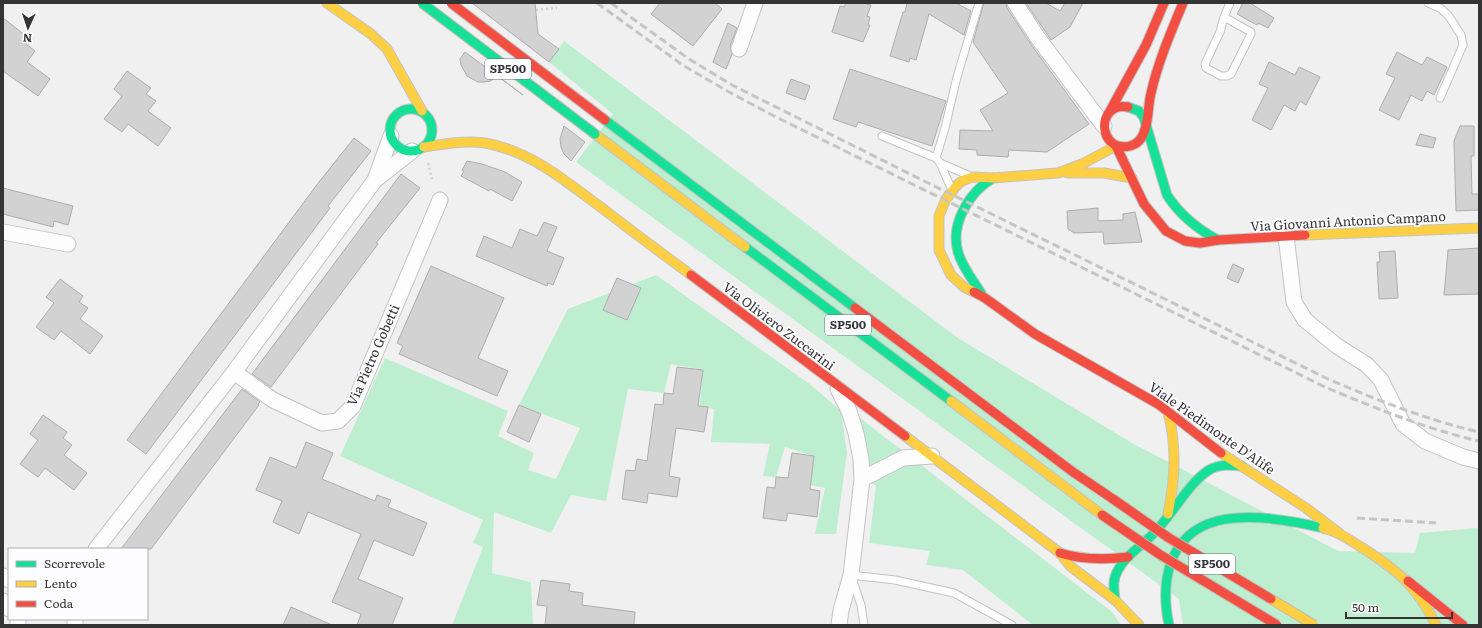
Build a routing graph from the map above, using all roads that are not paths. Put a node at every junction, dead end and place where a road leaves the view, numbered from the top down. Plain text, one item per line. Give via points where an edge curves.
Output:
1 (327, 3) edge
2 (422, 3) edge
3 (451, 3) edge
4 (755, 3) edge
5 (979, 3) edge
6 (1015, 3) edge
7 (1164, 3) edge
8 (1183, 3) edge
9 (1230, 3) edge
10 (1428, 3) edge
11 (1224, 17) junction
12 (739, 50) dead end
13 (399, 71) junction
14 (398, 87) dead end
15 (1440, 98) dead end
16 (396, 104) dead end
17 (1110, 111) junction
18 (425, 114) junction
19 (393, 118) junction
20 (441, 124) dead end
21 (1146, 127) junction
22 (1101, 130) junction
23 (460, 135) dead end
24 (391, 136) junction
25 (882, 136) dead end
26 (473, 142) junction
27 (1116, 146) junction
28 (418, 149) junction
29 (1070, 159) dead end
30 (938, 161) junction
31 (1058, 173) junction
32 (1045, 174) junction
33 (973, 177) junction
34 (993, 178) junction
35 (1132, 178) junction
36 (375, 180) junction
37 (952, 189) junction
38 (440, 200) dead end
39 (1479, 228) edge
40 (3, 232) edge
41 (1286, 236) junction
42 (1218, 240) junction
43 (68, 244) dead end
44 (985, 298) junction
45 (234, 372) junction
46 (837, 386) junction
47 (1168, 412) junction
48 (932, 456) junction
49 (1479, 461) edge
50 (1242, 466) junction
51 (862, 480) junction
52 (1168, 519) junction
53 (1339, 533) junction
54 (97, 548) edge
55 (1060, 553) junction
56 (1128, 557) junction
57 (851, 575) junction
58 (1408, 581) junction
59 (1115, 600) junction
60 (839, 625) edge
61 (864, 625) edge
62 (1012, 625) edge
63 (1139, 625) edge
64 (1169, 625) edge
65 (1277, 625) edge
66 (1314, 625) edge
67 (1436, 625) edge
68 (1463, 625) edge

1 - 13 main road via 380,42
2 - 65 main road, SP500, bridge via 1102,515 1159,554
3 - 66 main road, SP500, bridge via 1073,472 1176,542
4 - 12 street
5 - 30 lane
6 - 22 street
7 - 17 main road via 1146,46
8 - 21 main road via 1151,93
9 - 11 lane
10 - 15 lane via 1444,11 1463,39 1463,45
11 - 11 lane via 1251,34 1231,74 1227,76 1221,76 1206,68 1205,64
13 - 14 main road
13 - 18 main road
16 - 19 main road
17 - 21 main road via 1121,106 1133,107 1143,115
17 - 22 main road
18 - 19 main road via 409,108
18 - 20 main road
18 - 28 main road via 433,130 432,137
19 - 24 main road
21 - 27 main road via 1142,139 1136,144 1129,147
21 - 42 main road via 1167,195 1173,205 1188,222
22 - 27 main road
23 - 26 main road, Via Oliviero Zuccarini
24 - 28 main road via 399,147 405,150
24 - 36 street
25 - 30 lane
26 - 28 main road, Via Oliviero Zuccarini
26 - 46 main road, Via Oliviero Zuccarini via 514,152 556,174
27 - 31 main road
27 - 35 main road, Via Giovanni Antonio Campano
28 - 36 street
29 - 32 main road
30 - 33 lane
30 - 37 lane
31 - 32 main road
31 - 35 main road via 1104,173
32 - 34 main road
33 - 34 main road
33 - 37 main road
34 - 44 main road, Viale Piedimonte D'Alife via 974,192 959,221 957,234 961,258
35 - 42 main road, Via Giovanni Antonio Campano via 1144,204 1166,231 1185,241 1200,243
36 - 45 street
37 - 44 main road, Viale Piedimonte D'Alife via 939,216 939,250 951,275 964,287
38 - 45 street, Via Pietro Gobetti via 353,406 338,420 322,422 273,400
39 - 41 main road, Via Giovanni Antonio Campano
40 - 43 street
41 - 42 main road, Via Giovanni Antonio Campano
41 - 49 street via 1294,302 1305,320 1337,346 1367,365 1381,380 1403,424 1425,441
44 - 47 main road, Viale Piedimonte D'Alife via 1035,334
45 - 54 street
46 - 48 main road, Via Oliviero Zuccarini
46 - 51 street via 856,433
47 - 50 main road, Viale Piedimonte D'Alife via 1216,450
47 - 52 main road via 1173,430 1175,461
48 - 51 street via 903,458
48 - 55 main road, Via Oliviero Zuccarini
50 - 52 main road via 1228,464 1216,466 1205,472
50 - 53 main road, Viale Piedimonte D'Alife
51 - 57 street
52 - 56 main road
53 - 58 main road via 1377,556
53 - 64 main road via 1277,520 1228,520 1208,524 1188,536 1169,566 1165,585
55 - 56 main road, Via Oliviero Zuccarini via 1095,561
55 - 59 main road, Via Oliviero Zuccarini via 1070,566
56 - 59 main road via 1115,576
57 - 60 street
57 - 61 lane via 861,605
57 - 62 lane via 895,580 954,593
58 - 67 main road via 1429,610
58 - 68 main road
59 - 63 main road, Via Oliviero Zuccarini

